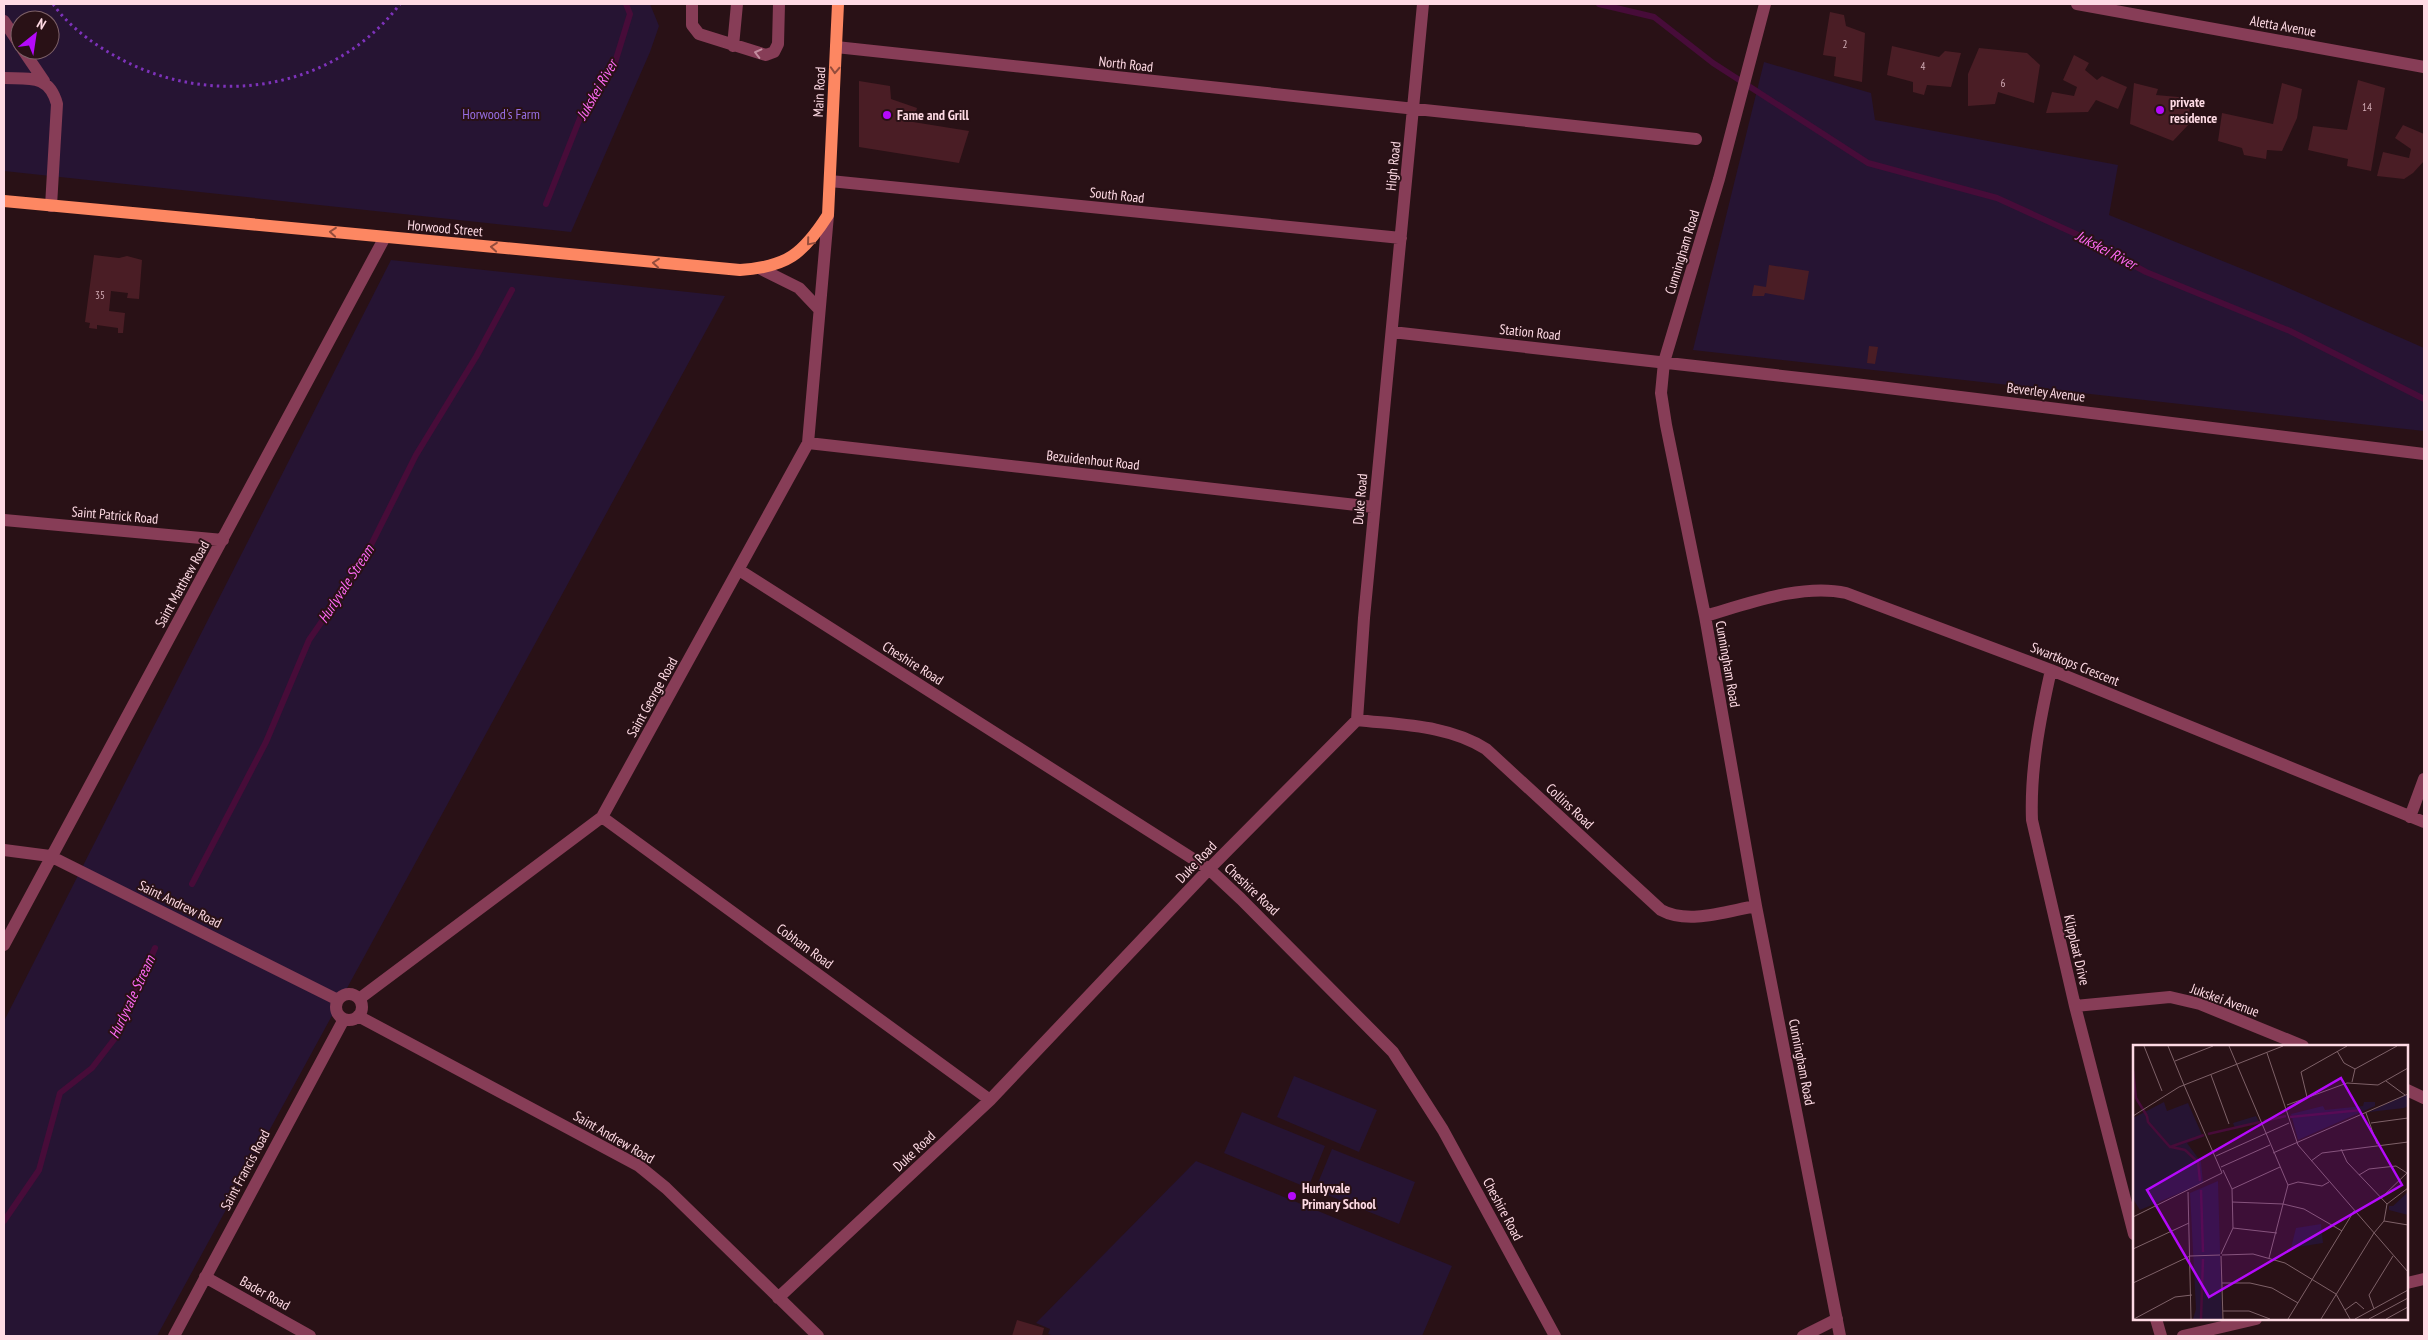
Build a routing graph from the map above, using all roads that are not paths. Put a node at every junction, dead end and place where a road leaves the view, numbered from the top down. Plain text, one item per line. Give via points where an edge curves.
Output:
1 (692, 4) edge
2 (737, 4) edge
3 (779, 4) edge
4 (838, 4) edge
5 (1423, 4) edge
6 (1765, 4) edge
7 (2077, 4) edge
8 (733, 46) junction
9 (836, 47) junction
10 (30, 60) edge
11 (2424, 67) edge
12 (4, 78) edge
13 (44, 82) junction
14 (1414, 110) junction
15 (1696, 139) dead end
16 (830, 181) junction
17 (4, 202) edge
18 (51, 206) junction
19 (828, 215) junction
20 (385, 237) junction
21 (1401, 238) junction
22 (760, 269) junction
23 (818, 308) junction
24 (1392, 332) junction
25 (1664, 362) junction
26 (808, 443) junction
27 (2424, 454) edge
28 (1374, 507) junction
29 (4, 520) edge
30 (223, 540) junction
31 (739, 570) junction
32 (1705, 616) junction
33 (2051, 670) junction
34 (1357, 720) junction
35 (2424, 779) edge
36 (602, 817) junction
37 (2410, 817) junction
38 (2424, 822) edge
39 (4, 850) edge
40 (50, 856) junction
41 (1209, 870) junction
42 (1756, 906) junction
43 (4, 945) edge
44 (359, 998) junction
45 (338, 1000) junction
46 (2075, 1006) junction
47 (358, 1016) junction
48 (344, 1019) junction
49 (2301, 1045) edge
50 (2408, 1090) edge
51 (2424, 1098) edge
52 (990, 1100) junction
53 (2133, 1230) edge
54 (204, 1277) junction
55 (2424, 1278) edge
56 (2408, 1283) edge
57 (778, 1298) junction
58 (1837, 1319) junction
59 (2156, 1320) edge
60 (2252, 1320) edge
61 (174, 1336) edge
62 (310, 1336) edge
63 (818, 1336) edge
64 (1555, 1336) edge
65 (1803, 1336) edge
66 (1840, 1336) edge
67 (2161, 1336) edge
68 (2183, 1336) edge

1 - 8 street via 692,25 699,34
2 - 8 street
3 -> 8 street via 778,44 774,52 766,55
4 - 9 main road, Main Road
5 - 14 street, High Road
6 - 25 street, Cunningham Road via 1719,179
7 - 11 street, Aletta Avenue
9 - 14 street, North Road
9 -> 16 main road, Main Road
10 - 13 street
12 - 13 street
13 - 18 street via 54,92 57,104
14 - 15 street, North Road
14 - 21 street, High Road
16 - 19 main road, Horwood Street
16 - 21 street, South Road
17 - 18 main road, Horwood Street
20 -> 18 main road, Horwood Street
19 -> 22 main road, Horwood Street via 801,252 782,264
19 - 23 street, Saint George Road
22 -> 20 main road, Horwood Street via 740,270
20 - 30 street, Saint Matthew Road
21 - 24 street, High Road
22 - 23 street via 798,288
23 - 26 street, Saint George Road
24 - 25 street, Station Road
24 - 28 street, Duke Road
25 - 27 street, Beverley Avenue
25 - 32 street, Cunningham Road via 1661,393 1666,425
26 - 28 street, Bezuidenhout Road
26 - 31 street, Saint George Road
28 - 34 street, Duke Road
29 - 30 street, Saint Patrick Road
30 - 40 street, Saint Matthew Road
31 - 36 street, Saint George Road
31 - 41 street, Cheshire Road
32 - 33 street, Swartkops Crescent via 1795,593 1832,590
32 - 42 street, Cunningham Road
33 - 37 street, Swartkops Crescent
33 - 46 street, Klipplaat Drive via 2039,724 2032,820
34 - 41 street, Duke Road
34 - 42 street, Collins Road via 1443,731 1472,740 1486,749 1668,914 1691,916
35 - 37 street
36 - 44 street, Saint George Road
36 - 52 street, Cobham Road
37 - 38 street, Swartkops Crescent
39 - 40 street, Saint Andrew Road
40 - 43 street, Saint Matthew Road
40 - 45 street, Saint Andrew Road
41 - 52 street, Duke Road
41 - 64 street, Cheshire Road via 1393,1052 1444,1130
42 - 58 street, Cunningham Road
44 - 45 street via 346,995
44 - 47 street via 362,1004
45 - 48 street via 336,1011
46 - 49 street, Jukskei Avenue via 2170,997 2200,1004
46 - 53 street, Klipplaat Drive
47 - 48 street
47 - 57 street, Saint Andrew Road via 639,1166 666,1188
48 - 54 street, Saint Francis Road
50 - 51 street
52 - 57 street, Duke Road
54 - 61 street, Saint Francis Road
54 - 62 street, Bader Road
55 - 56 street
57 - 63 street, Saint Andrew Road
58 - 65 street
58 - 66 street, Cunningham Road
59 - 67 street
60 - 68 street

